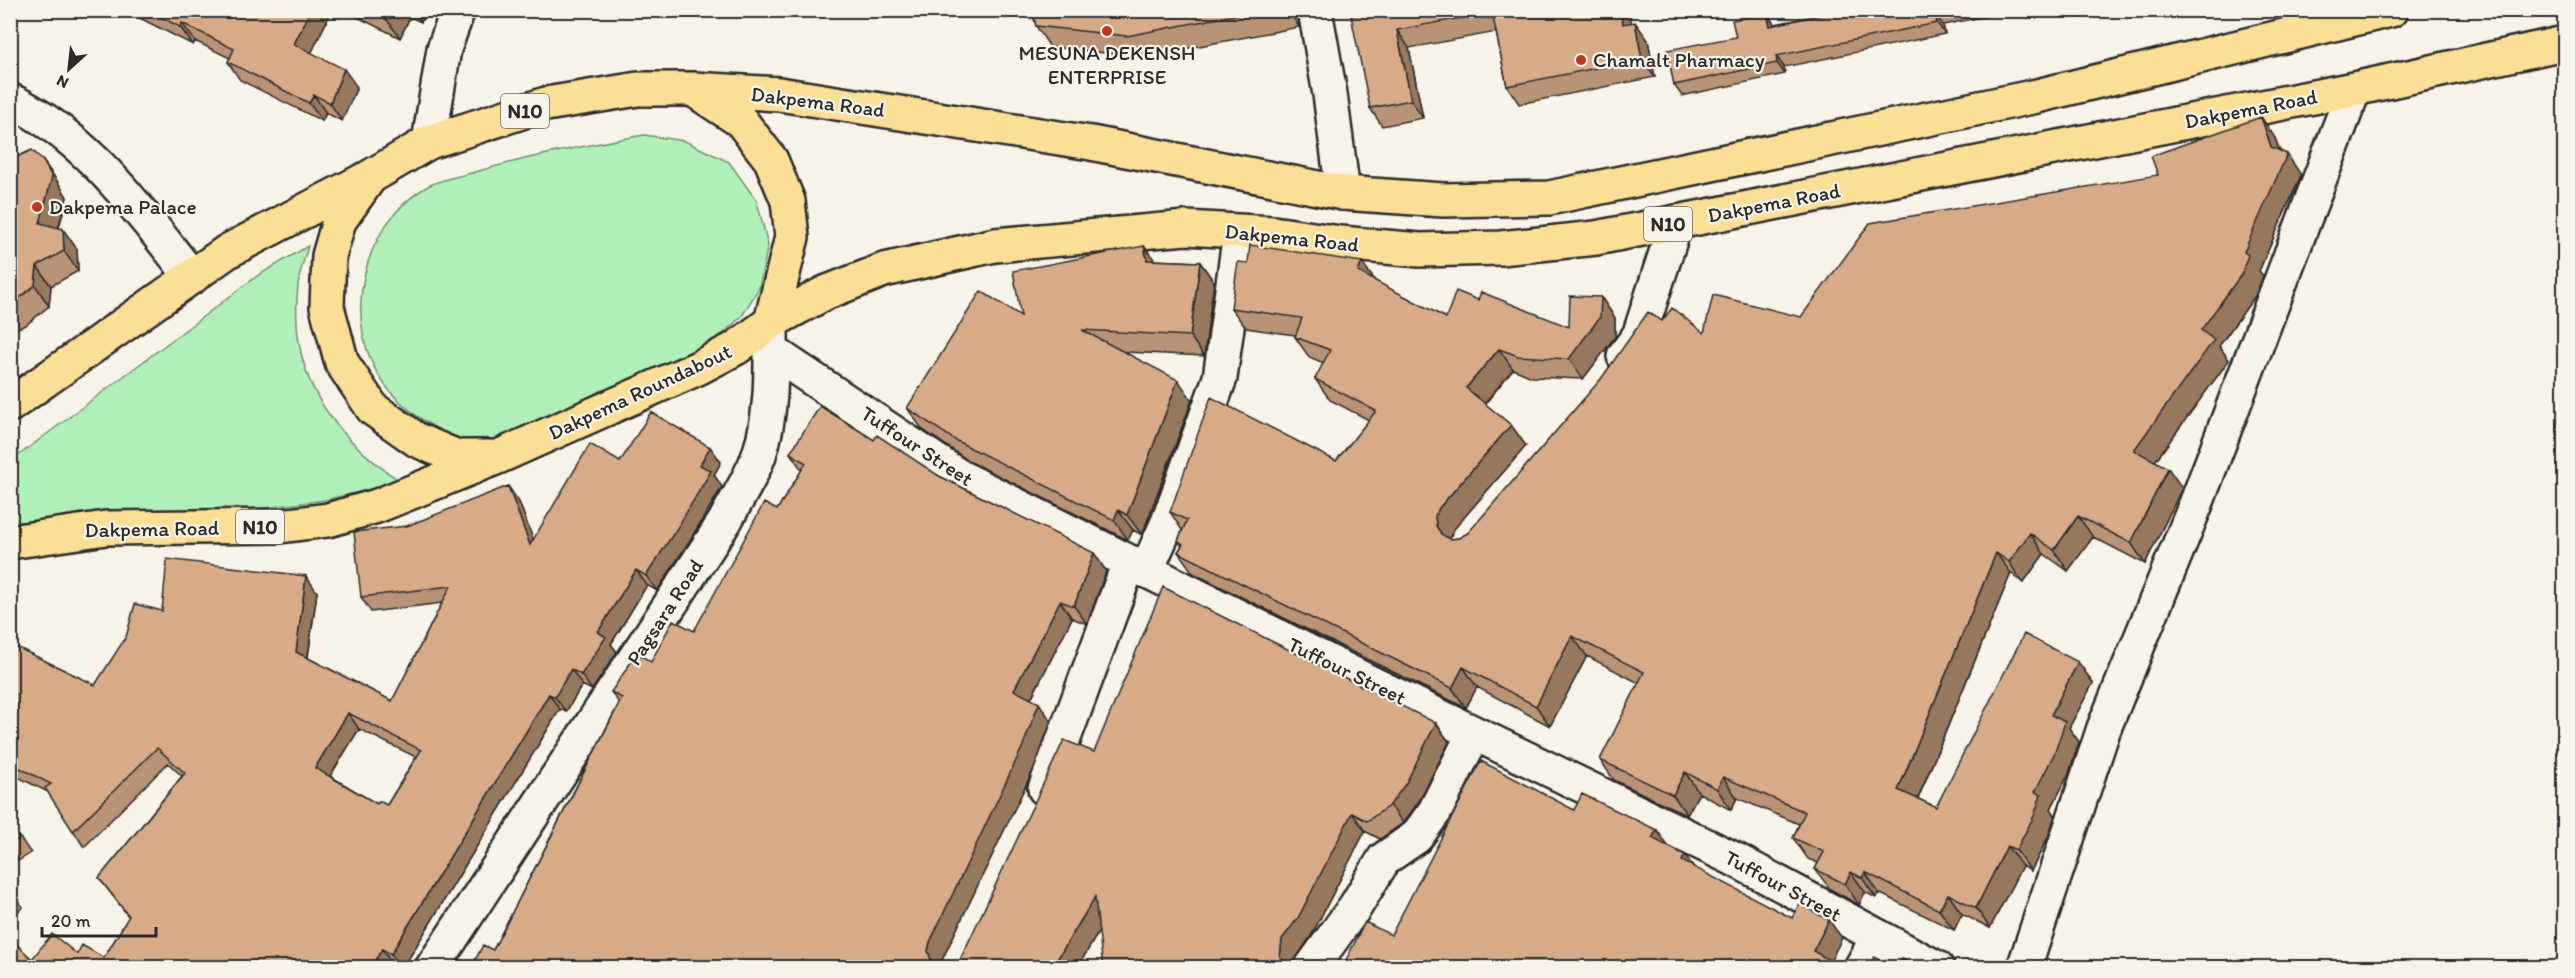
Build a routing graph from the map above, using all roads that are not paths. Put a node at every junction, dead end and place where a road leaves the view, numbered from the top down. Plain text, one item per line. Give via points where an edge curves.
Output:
1 (458, 10) edge
2 (1315, 10) edge
3 (2379, 12) edge
4 (2565, 43) edge
5 (693, 89) junction
6 (2354, 89) junction
7 (10, 100) edge
8 (429, 142) junction
9 (370, 177) junction
10 (1343, 193) junction
11 (1676, 222) junction
12 (1240, 232) junction
13 (192, 277) junction
14 (771, 337) junction
15 (1608, 378) edge
16 (10, 405) edge
17 (498, 457) junction
18 (10, 542) edge
19 (1137, 567) junction
20 (1474, 733) junction
21 (1033, 813) edge
22 (1878, 937) junction
23 (432, 968) edge
24 (1311, 968) edge
25 (1862, 968) edge
26 (1937, 968) edge
27 (2024, 968) edge

1 - 8 street via 444,49
2 - 10 street
3 - 10 highway, Dakpema Road / N10 via 2037,96 1549,198 1443,200
4 - 6 highway, Dakpema Road / N10
5 - 8 highway, Dakpema Roundabout / N10 via 638,89 546,104
5 - 10 highway, Dakpema Road / N10 via 779,94 1091,143
5 - 14 highway via 741,121 771,160 788,201 792,237
6 - 11 highway, Dakpema Road / N10
6 - 27 street via 2196,504 2104,728
7 - 13 street via 35,112 103,167
8 - 9 highway, Dakpema Roundabout / N10
9 - 13 highway, N10 via 228,251
9 - 17 highway, Dakpema Roundabout via 339,221 329,256 327,307 342,363 374,408 417,440 457,457
11 - 12 highway, Dakpema Road / N10 via 1596,238 1420,250
11 - 15 street via 1639,336
12 - 14 highway, Dakpema Road / N10 via 1186,228 995,245 884,270 825,293
12 - 19 street via 1220,378 1168,522
13 - 16 highway, N10
14 - 17 highway, Dakpema Roundabout / N10 via 736,348
14 - 19 street, Tuffour Street via 960,477
14 - 23 street, Pagsara Road via 766,430 725,521
17 - 18 highway, Dakpema Road / N10 via 377,506 328,520 280,526 106,528
19 - 20 street, Tuffour Street
19 - 21 street
20 - 22 street, Tuffour Street via 1734,859
20 - 24 street via 1435,811 1416,837 1384,859
22 - 25 street
22 - 26 street, Tuffour Street

